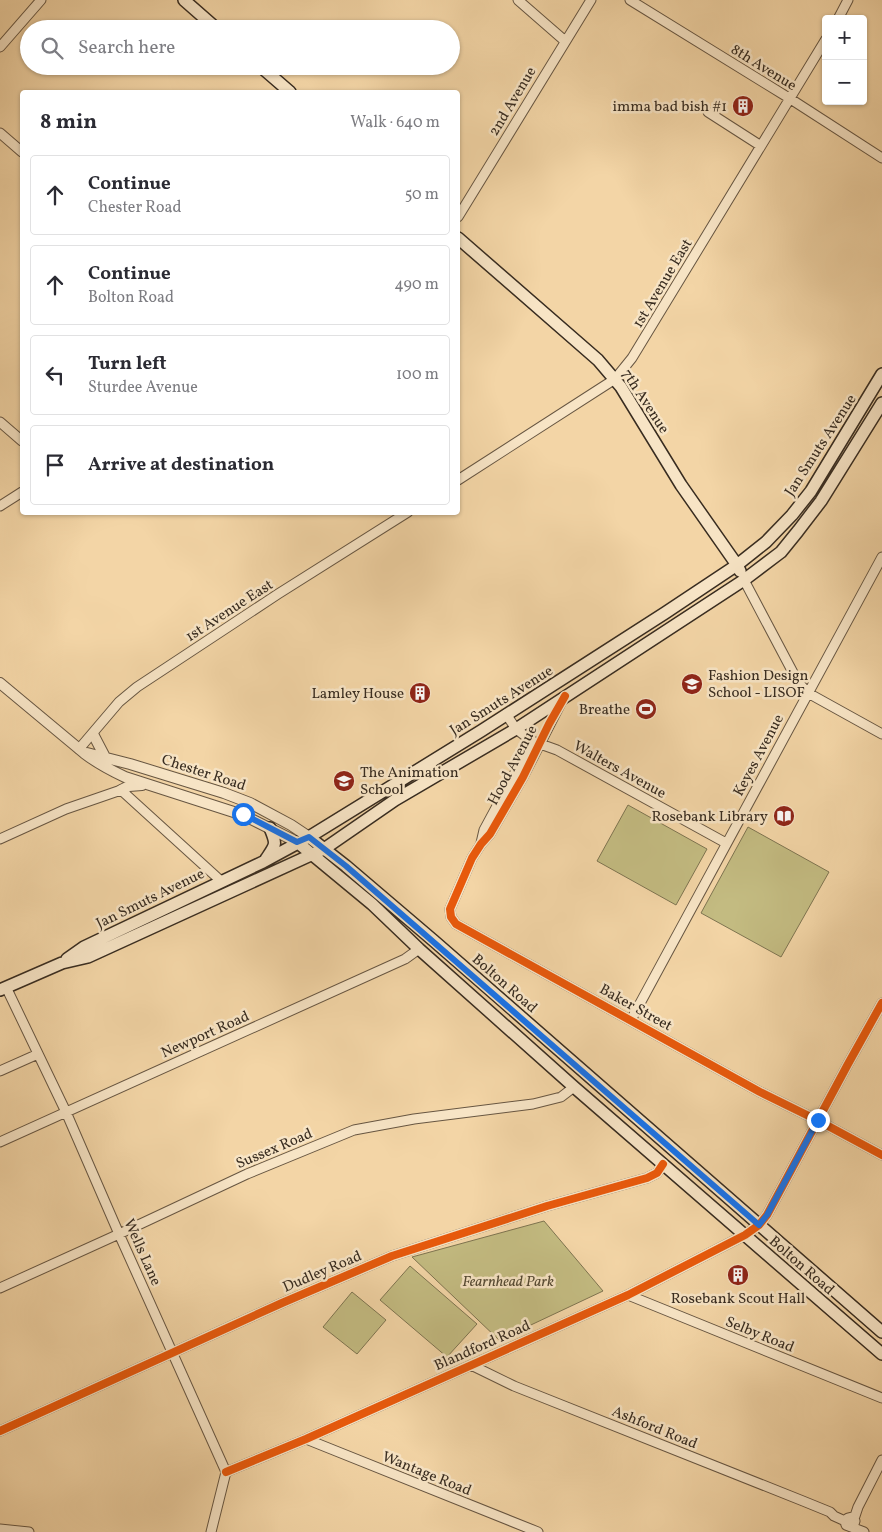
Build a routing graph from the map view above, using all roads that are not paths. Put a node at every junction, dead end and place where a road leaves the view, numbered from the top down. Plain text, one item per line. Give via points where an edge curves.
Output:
1 (42, 0) edge
2 (184, 0) edge
3 (518, 0) edge
4 (591, 0) edge
5 (630, 0) edge
6 (848, 0) edge
7 (840, 15) edge
8 (24, 20) edge
9 (207, 20) edge
10 (20, 25) edge
11 (565, 41) junction
12 (822, 45) edge
13 (0, 47) edge
14 (270, 75) edge
15 (288, 90) edge
16 (789, 98) junction
17 (708, 112) dead end
18 (0, 133) edge
19 (761, 146) junction
20 (20, 150) edge
21 (882, 158) edge
22 (460, 214) edge
23 (460, 240) edge
24 (882, 374) edge
25 (615, 379) junction
26 (882, 403) edge
27 (0, 422) edge
28 (20, 439) edge
29 (460, 479) edge
30 (20, 493) edge
31 (0, 506) edge
32 (403, 515) edge
33 (882, 557) edge
34 (737, 565) junction
35 (744, 580) junction
36 (0, 683) edge
37 (4, 693) edge
38 (808, 693) junction
39 (564, 696) junction
40 (506, 714) junction
41 (516, 729) junction
42 (93, 734) junction
43 (882, 734) edge
44 (536, 743) junction
45 (81, 751) junction
46 (105, 757) junction
47 (153, 785) junction
48 (121, 790) junction
49 (270, 828) junction
50 (355, 828) junction
51 (309, 837) junction
52 (0, 839) edge
53 (297, 842) junction
54 (726, 843) junction
55 (481, 844) joint
56 (319, 852) junction
57 (263, 862) junction
58 (346, 866) junction
59 (221, 881) junction
60 (419, 949) junction
61 (62, 964) junction
62 (3, 989) edge
63 (882, 1003) edge
64 (631, 1020) junction
65 (38, 1054) junction
66 (0, 1071) edge
67 (574, 1087) junction
68 (66, 1112) junction
69 (818, 1120) junction
70 (0, 1142) edge
71 (882, 1155) edge
72 (663, 1164) junction
73 (759, 1225) junction
74 (119, 1234) junction
75 (745, 1235) junction
76 (0, 1288) edge
77 (628, 1295) junction
78 (882, 1332) edge
79 (173, 1353) junction
80 (882, 1354) edge
81 (471, 1365) junction
82 (882, 1398) edge
83 (0, 1431) edge
84 (306, 1439) junction
85 (882, 1460) edge
86 (226, 1472) junction
87 (849, 1524) edge
88 (0, 1529) edge
89 (29, 1532) edge
90 (211, 1532) edge
91 (538, 1532) edge
92 (867, 1532) edge

1 - 8 street
2 - 9 main road
3 - 11 street
4 - 11 street, 2nd Avenue
5 - 16 street, 8th Avenue
6 - 7 street
10 - 13 street
11 - 22 street, 2nd Avenue
12 - 16 street, 1st Avenue East
14 - 15 main road
16 - 19 street, 1st Avenue East
16 - 21 street, 8th Avenue
17 - 19 street
18 - 20 street
19 - 25 street, 1st Avenue East via 632,358
23 - 25 main road, 7th Avenue via 598,360
24 - 34 main road, Jan Smuts Avenue via 811,491 766,542
25 - 29 street, 1st Avenue East
25 - 34 main road, 7th Avenue
26 - 35 main road, Jan Smuts Avenue via 821,501 798,531 781,552
27 - 28 street
30 - 31 street
32 - 42 street, 1st Avenue East via 144,682 119,702
33 - 38 street, Keyes Avenue
34 - 35 main road, 7th Avenue
34 - 40 main road, Jan Smuts Avenue
35 - 38 street via 798,682
35 - 39 main road, Jan Smuts Avenue
36 - 37 street, Chester Road
37 - 45 street, Chester Road
38 - 43 street
38 - 54 street, Keyes Avenue
39 - 41 main road, Jan Smuts Avenue
39 - 44 street, Hood Avenue
40 - 41 street, Walters Avenue
40 - 51 main road, Jan Smuts Avenue
41 - 44 street, Walters Avenue
41 - 50 main road, Jan Smuts Avenue via 395,800
42 - 45 street, 1st Avenue East
42 - 46 street
44 - 54 street, Walters Avenue via 558,750
44 - 55 street, Hood Avenue via 523,777
45 - 46 street, Chester Road
45 - 47 street, Chester Road via 125,777
46 - 51 street, Chester Road via 241,799
47 - 48 street via 136,784
47 - 49 street, Chester Road via 243,814
48 - 52 street via 66,809
48 - 59 street
49 - 53 street, Chester Road
49 - 57 main road via 275,844
50 - 56 main road, Jan Smuts Avenue
50 - 58 main road via 341,849
51 - 53 main road, Jan Smuts Avenue
51 - 56 main road, Bolton Road
53 - 56 main road, Bolton Road
53 - 57 main road, Jan Smuts Avenue
54 - 64 street, Keyes Avenue
55 - 64 street, Baker Street via 450,909 456,924
56 - 58 main road, Bolton Road
56 - 60 main road, Bolton Road
56 - 61 main road, Jan Smuts Avenue via 88,956
57 - 59 main road, Jan Smuts Avenue
58 - 73 main road, Bolton Road
59 - 61 main road, Jan Smuts Avenue via 84,947
60 - 67 main road, Bolton Road
60 - 68 street, Newport Road via 405,959
61 - 62 main road, Jan Smuts Avenue
62 - 65 street, Wells Lane
63 - 69 street
64 - 69 street, Baker Street via 760,1092
65 - 66 street
65 - 68 street, Wells Lane
67 - 72 main road, Bolton Road
67 - 74 street, Sussex Road via 561,1097 533,1104 354,1130 247,1174
68 - 70 street, Newport Road
68 - 74 street, Wells Lane
69 - 71 street, Baker Street
69 - 73 street
72 - 75 main road, Bolton Road
72 - 79 street, Dudley Road via 647,1178 392,1256
73 - 75 street, Blandford Road
73 - 78 main road, Bolton Road
74 - 76 street, Sussex Road
74 - 79 street, Wells Lane
75 - 77 street, Blandford Road
75 - 80 main road, Bolton Road
77 - 81 street, Blandford Road
77 - 82 street, Selby Road
79 - 83 street, Dudley Road
79 - 86 street, Wells Lane
81 - 84 street, Blandford Road
81 - 87 street, Ashford Road via 514,1386 830,1512
84 - 86 street, Blandford Road
84 - 91 street, Wantage Road
85 - 87 street
86 - 90 street
87 - 92 street, Ashford Road via 866,1528
88 - 89 street

